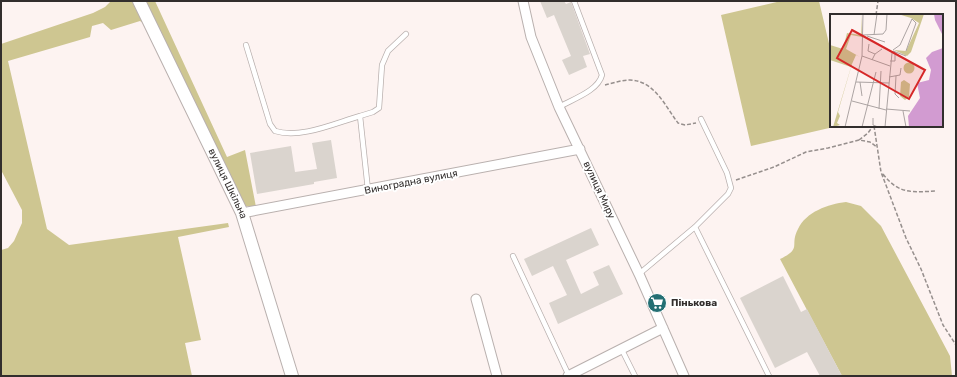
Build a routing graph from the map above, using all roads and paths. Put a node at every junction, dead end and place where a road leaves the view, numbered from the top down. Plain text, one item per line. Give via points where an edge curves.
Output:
1 (139, 1) edge
2 (523, 1) edge
3 (574, 1) edge
4 (878, 1) edge
5 (876, 14) edge
6 (406, 34) dead end
7 (246, 45) dead end
8 (595, 87) junction
9 (559, 107) junction
10 (360, 116) junction
11 (701, 119) dead end
12 (705, 126) junction
13 (873, 127) edge
14 (874, 127) edge
15 (858, 140) junction
16 (877, 147) junction
17 (580, 149) junction
18 (881, 172) junction
19 (731, 182) junction
20 (368, 190) junction
21 (937, 191) dead end
22 (242, 213) junction
23 (695, 227) junction
24 (513, 256) dead end
25 (639, 274) junction
26 (476, 299) dead end
27 (663, 328) junction
28 (956, 345) edge
29 (622, 350) junction
30 (292, 376) edge
31 (497, 376) edge
32 (568, 376) edge
33 (635, 376) edge
34 (684, 376) edge
35 (770, 376) edge

1 - 22 street, вулиця Шкільна
2 - 9 street, вулиця Миру via 532,37
3 - 8 lane via 602,75
4 - 5 path
6 - 10 lane via 388,51 382,65 379,108
7 - 10 lane via 270,124 275,131 289,134
8 - 9 lane
8 - 12 path via 630,80 644,84 663,99 678,122
9 - 17 street, вулиця Миру
10 - 20 lane
11 - 12 lane
12 - 19 lane
13 - 15 path
14 - 16 path
15 - 16 path via 870,142
15 - 19 path via 806,152 774,167
16 - 18 path
17 - 20 street, Виноградна вулиця
17 - 25 street, вулиця Миру
18 - 21 path via 892,184 904,191
18 - 28 path via 943,325
19 - 23 lane via 728,194
20 - 22 street, Виноградна вулиця
22 - 30 street, вулиця Шкільна
23 - 25 lane
23 - 35 lane
24 - 32 lane
25 - 27 street, вулиця Миру
26 - 31 street
27 - 29 street
27 - 34 street, вулиця Миру
29 - 32 street
29 - 33 lane

